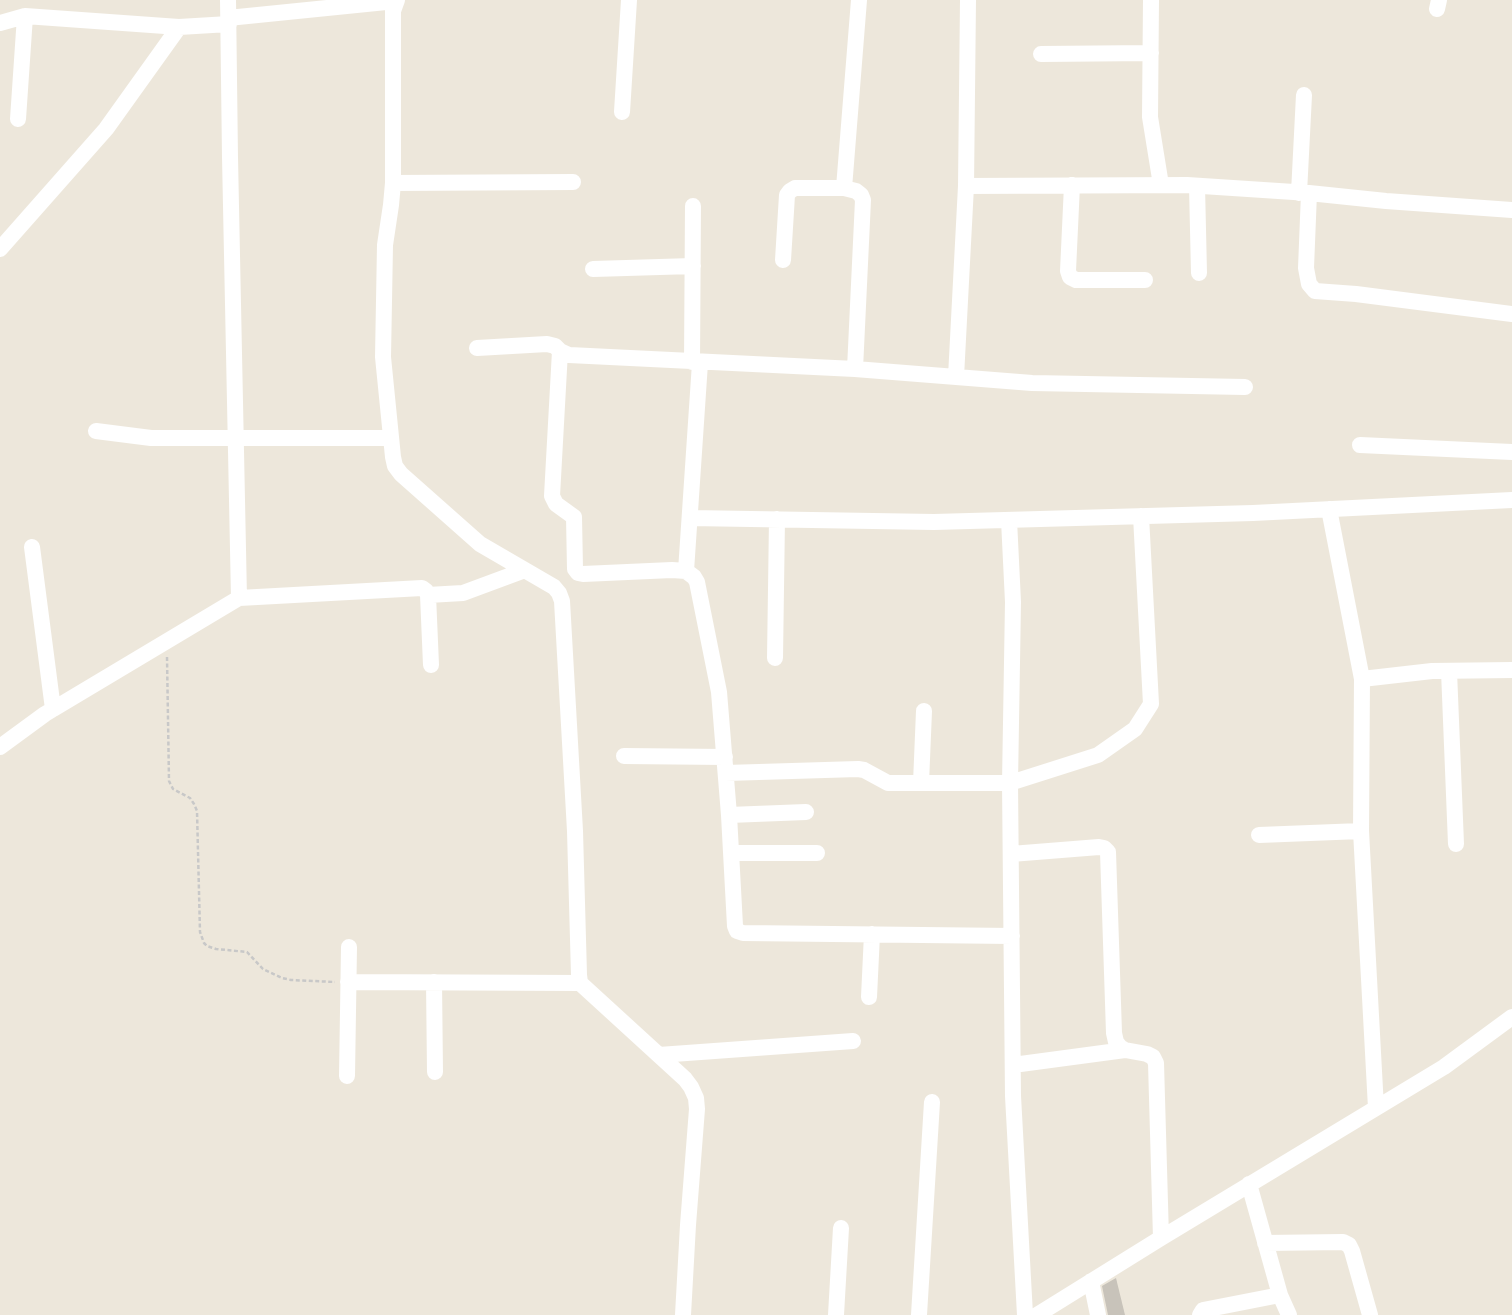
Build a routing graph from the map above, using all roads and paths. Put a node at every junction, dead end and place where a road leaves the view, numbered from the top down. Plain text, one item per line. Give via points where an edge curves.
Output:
1 (228, 0) edge
2 (397, 0) edge
3 (629, 0) edge
4 (859, 0) edge
5 (968, 0) edge
6 (1151, 0) edge
7 (25, 16) junction
8 (229, 21) junction
9 (0, 23) edge
10 (178, 27) junction
11 (1151, 53) junction
12 (1042, 54) dead end
13 (1304, 95) dead end
14 (622, 112) dead end
15 (18, 119) dead end
16 (573, 182) dead end
17 (392, 183) junction
18 (1072, 185) junction
19 (1161, 185) junction
20 (966, 186) junction
21 (1197, 186) junction
22 (844, 188) junction
23 (1304, 193) junction
24 (693, 206) dead end
25 (1512, 210) edge
26 (0, 249) edge
27 (783, 260) dead end
28 (693, 266) junction
29 (593, 269) dead end
30 (1199, 273) dead end
31 (1145, 280) dead end
32 (1512, 314) edge
33 (477, 348) dead end
34 (560, 351) junction
35 (696, 362) junction
36 (855, 369) junction
37 (956, 377) junction
38 (1245, 387) dead end
39 (96, 431) dead end
40 (236, 438) junction
41 (391, 438) junction
42 (1360, 445) dead end
43 (1512, 452) edge
44 (1512, 500) edge
45 (1329, 509) junction
46 (1141, 516) junction
47 (690, 518) junction
48 (778, 519) junction
49 (1009, 520) junction
50 (32, 547) dead end
51 (525, 570) junction
52 (686, 571) junction
53 (578, 573) junction
54 (557, 590) junction
55 (428, 595) junction
56 (239, 598) junction
57 (166, 641) junction
58 (775, 658) dead end
59 (431, 665) dead end
60 (1512, 670) edge
61 (1449, 671) junction
62 (1362, 679) junction
63 (53, 709) junction
64 (924, 711) dead end
65 (0, 747) edge
66 (624, 756) dead end
67 (725, 765) junction
68 (921, 783) junction
69 (1010, 783) junction
70 (806, 812) dead end
71 (729, 815) junction
72 (1361, 831) junction
73 (1259, 834) dead end
74 (1456, 844) dead end
75 (732, 853) junction
76 (817, 853) dead end
77 (1011, 854) junction
78 (872, 934) junction
79 (1012, 936) junction
80 (349, 947) dead end
81 (348, 982) junction
82 (434, 982) junction
83 (580, 983) junction
84 (868, 997) dead end
85 (1512, 1017) edge
86 (853, 1041) dead end
87 (1125, 1050) junction
88 (659, 1055) junction
89 (1013, 1065) junction
90 (435, 1072) dead end
91 (347, 1076) dead end
92 (932, 1102) dead end
93 (1376, 1108) junction
94 (1249, 1184) junction
95 (841, 1228) dead end
96 (1161, 1238) junction
97 (1265, 1243) junction
98 (1091, 1281) junction
99 (1280, 1295) junction
100 (683, 1315) edge
101 (836, 1315) edge
102 (919, 1315) edge
103 (1025, 1315) edge
104 (1037, 1315) edge
105 (1098, 1315) edge
106 (1200, 1315) edge
107 (1289, 1315) edge
108 (1370, 1315) edge

1 - 8 street
2 - 8 street
2 - 17 street via 393,11
3 - 14 street
4 - 22 street
5 - 20 street
6 - 11 street
7 - 9 street
7 - 10 street
7 - 15 street
8 - 10 street
8 - 40 street
10 - 26 street via 106,129
11 - 12 street
11 - 19 street via 1150,117
13 - 23 street
16 - 17 street
17 - 41 street via 385,245 383,357
18 - 19 street
18 - 20 street
18 - 31 street via 1070,277 1076,280
19 - 21 street
20 - 37 street
21 - 23 street
21 - 30 street
22 - 27 street via 795,188 790,191 787,195
22 - 36 street via 856,191 863,200
23 - 25 street
23 - 32 street via 1306,268 1309,284 1315,291
24 - 28 street
28 - 29 street
28 - 35 street
33 - 34 street via 546,344
34 - 35 street via 569,355
34 - 53 street via 552,496 556,504 574,517 575,568
35 - 36 street
35 - 47 street
36 - 37 street
37 - 38 street via 1032,383
39 - 40 street via 151,438
40 - 41 street
40 - 56 street
41 - 51 street via 395,466 401,474 480,544
42 - 43 street
44 - 45 street
45 - 46 street
45 - 62 street
46 - 49 street
46 - 69 street via 1151,704 1135,729 1098,755
47 - 48 street
47 - 52 street
48 - 49 street
48 - 58 street
49 - 69 street via 1013,602
50 - 63 street
51 - 54 street
51 - 55 street via 463,593
52 - 53 street
52 - 67 street via 697,582 719,692
53 - 54 street
54 - 83 street via 562,601
55 - 56 street via 422,588
55 - 59 street
56 - 57 street
57 - 63 street
57 - 81 path via 169,781 173,789 190,798 196,811 200,932 204,943 216,950 247,952 263,969 282,978
60 - 61 street
61 - 62 street
61 - 74 street
62 - 72 street
63 - 65 street
64 - 68 street
66 - 67 street
67 - 68 street via 858,769 888,783
67 - 71 street
68 - 69 street
69 - 77 street
70 - 71 street
71 - 75 street
72 - 73 street
72 - 93 street
75 - 76 street
75 - 78 street via 737,931
77 - 79 street
77 - 87 street via 1099,847 1108,852 1114,1033 1116,1042
78 - 79 street
78 - 84 street
79 - 89 street
80 - 81 street
81 - 82 street
81 - 91 street
82 - 83 street
82 - 90 street
83 - 88 street
85 - 93 street via 1444,1067
86 - 88 street
87 - 89 street
87 - 96 street via 1147,1054 1156,1063
88 - 100 street via 686,1079 696,1098
89 - 103 street
92 - 102 street
93 - 94 street
94 - 96 street
94 - 97 street
95 - 101 street
96 - 98 street
97 - 99 street
97 - 108 street via 1343,1242 1349,1245
98 - 104 street
98 - 105 street
99 - 106 street via 1202,1310
99 - 107 street

